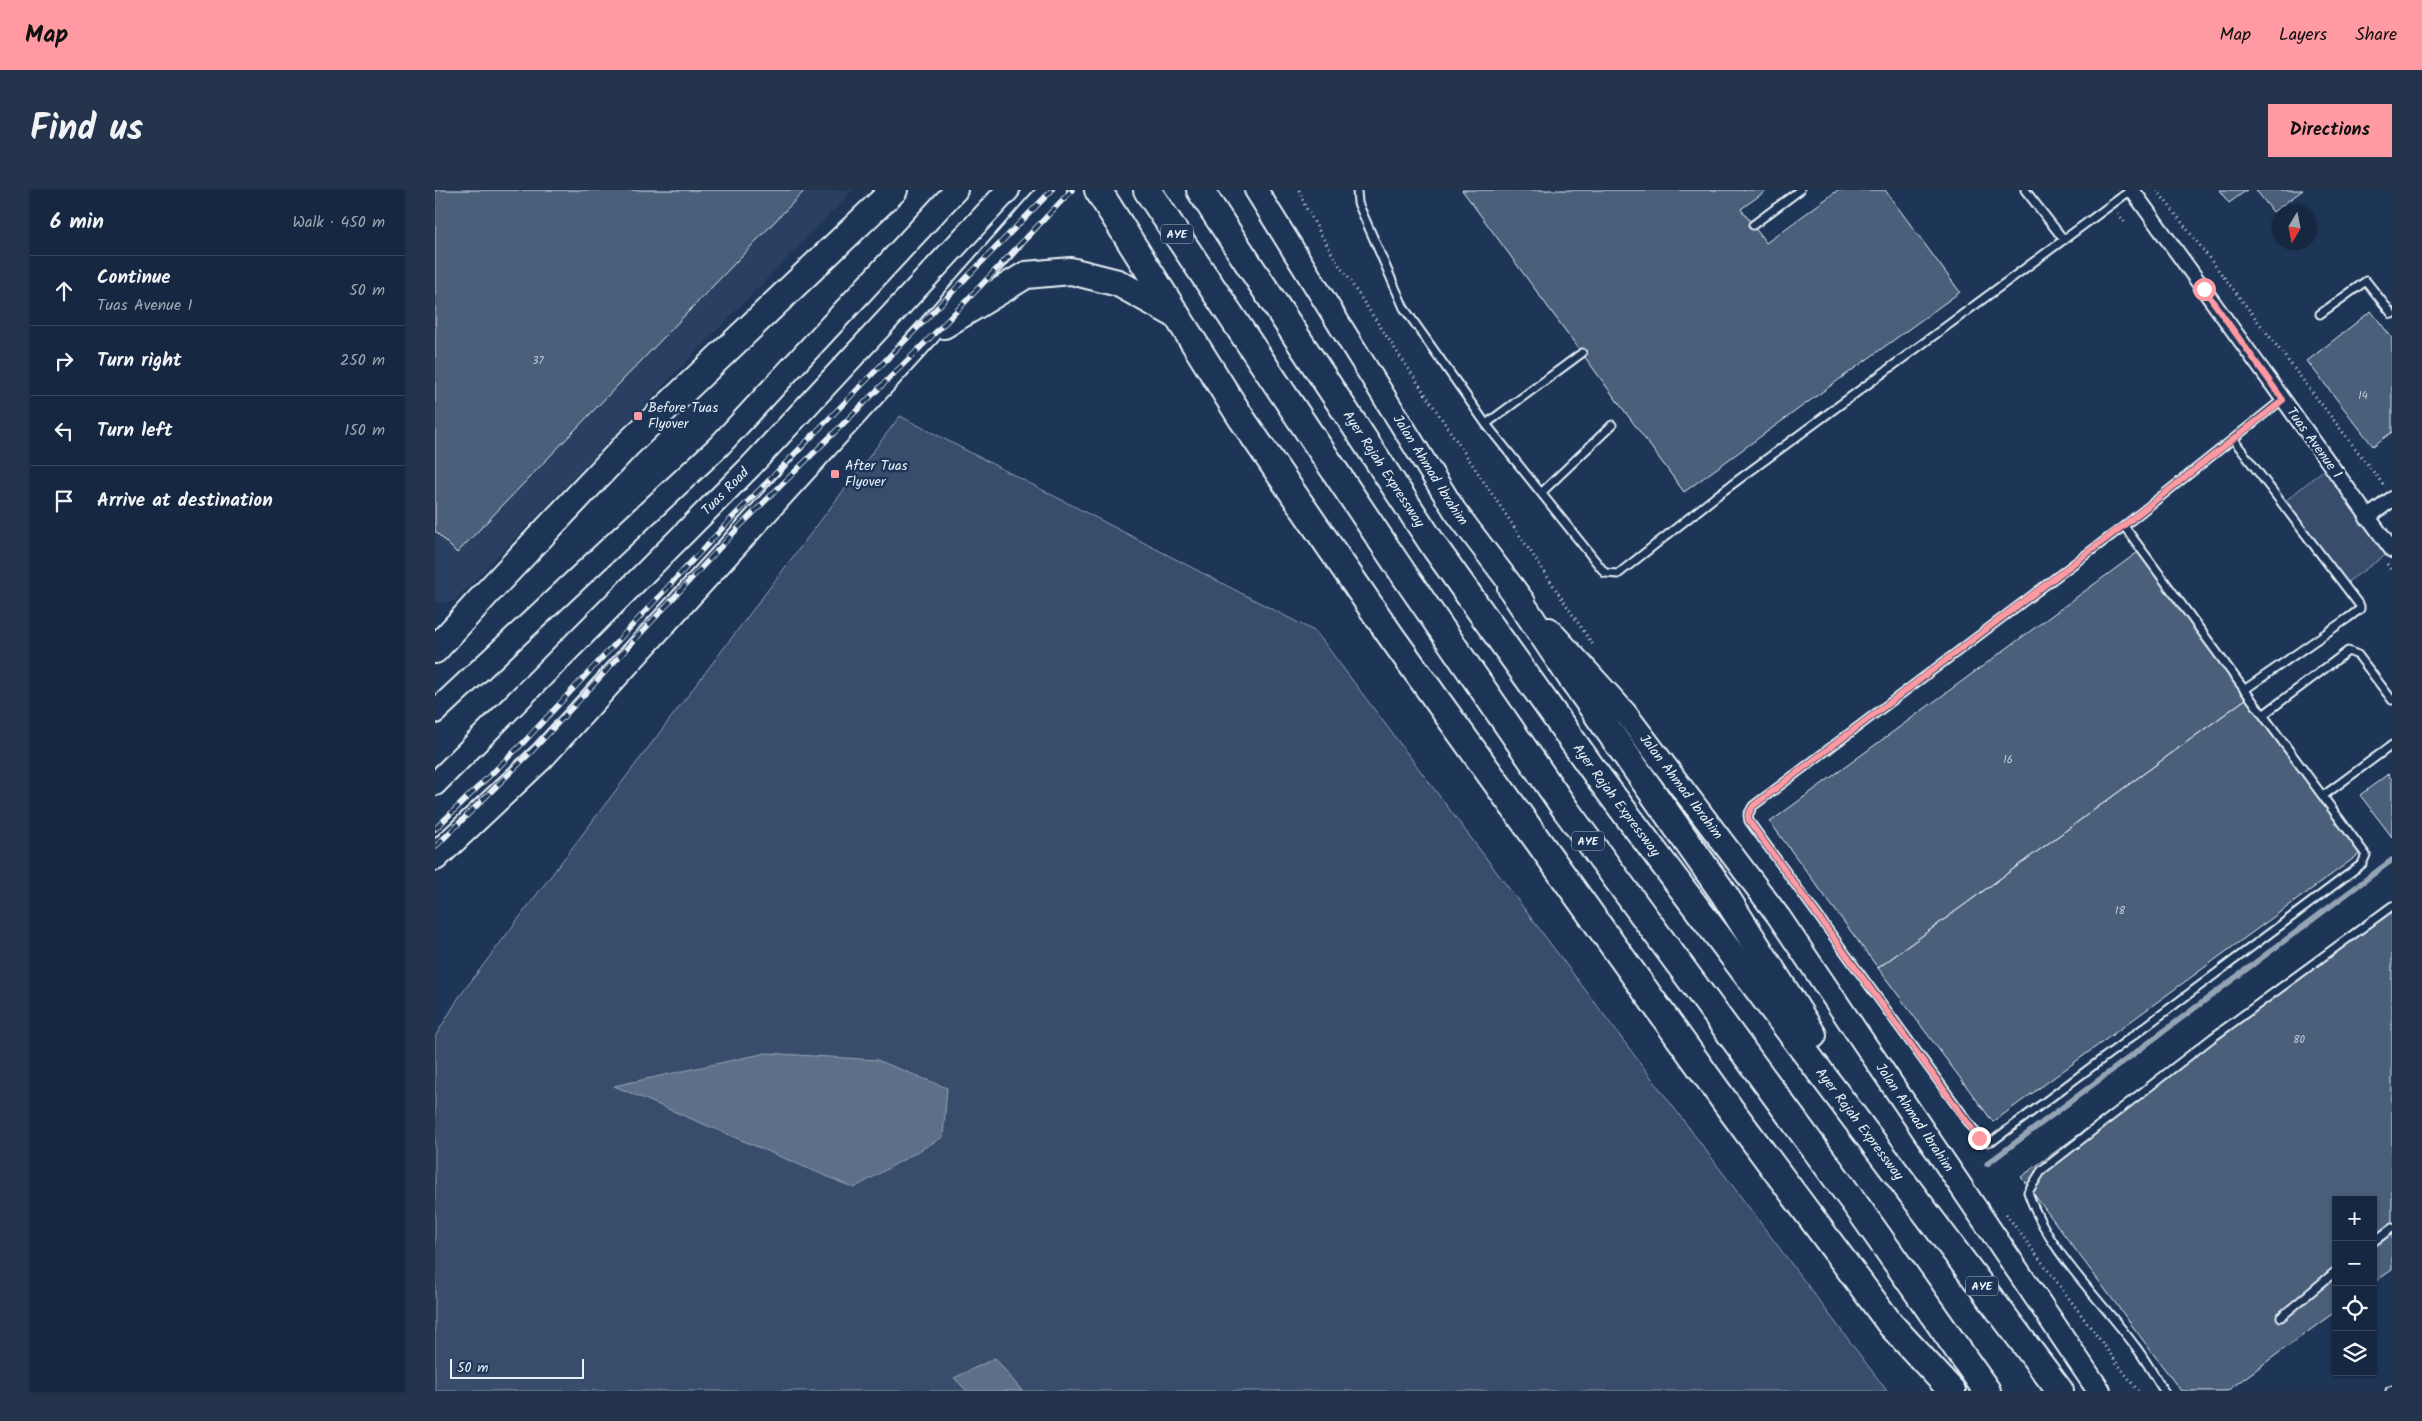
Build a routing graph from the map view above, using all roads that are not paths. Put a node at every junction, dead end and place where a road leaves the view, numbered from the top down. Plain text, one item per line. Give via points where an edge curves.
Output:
1 (956, 190) edge
2 (1008, 190) edge
3 (1053, 190) edge
4 (1098, 190) edge
5 (1147, 190) edge
6 (1200, 190) edge
7 (1256, 190) edge
8 (1357, 190) edge
9 (1800, 190) edge
10 (2025, 190) edge
11 (2132, 190) edge
12 (891, 192) edge
13 (1753, 225) dead end
14 (2064, 240) junction
15 (2321, 314) dead end
16 (2392, 314) edge
17 (1176, 315) junction
18 (925, 334) junction
19 (1581, 354) dead end
20 (2283, 400) junction
21 (1486, 424) junction
22 (1611, 425) dead end
23 (2233, 439) junction
24 (1541, 493) junction
25 (2389, 494) edge
26 (2367, 518) junction
27 (2123, 526) junction
28 (2392, 550) edge
29 (1511, 588) junction
30 (435, 650) edge
31 (2244, 690) junction
32 (2392, 700) edge
33 (435, 712) edge
34 (2263, 715) junction
35 (2392, 745) edge
36 (435, 784) edge
37 (2323, 796) junction
38 (435, 857) edge
39 (2392, 906) edge
40 (1905, 1181) junction
41 (2392, 1228) edge
42 (2374, 1241) edge
43 (2332, 1274) edge
44 (2281, 1317) dead end
45 (1952, 1391) edge
46 (1987, 1391) edge
47 (2061, 1391) edge
48 (2099, 1391) edge
49 (2164, 1391) edge

1 - 33 main road via 719,446
2 - 36 main road, Tuas Road via 750,467
3 - 18 highway
4 - 17 highway
5 - 46 highway, AYE via 1566,810 1855,1204
6 - 40 highway, Ayer Rajah Expressway / AYE via 1436,549 1593,770
7 - 29 main road, Jalan Ahmad Ibrahim via 1455,511
8 - 21 lane via 1358,203 1404,308
9 - 13 lane
10 - 14 lane
11 - 14 lane
11 - 20 street, Tuas Avenue 1
12 - 30 highway via 628,444
14 - 24 lane via 1719,494 1618,574 1605,573
15 - 16 lane via 2366,281
17 - 18 highway via 1118,283 1071,271 1026,275 956,319
17 - 45 highway via 1273,466 1385,628 1731,1110 1891,1326
18 - 38 highway via 542,756
19 - 21 lane
20 - 23 lane
20 - 26 street, Tuas Avenue 1
21 - 24 lane
22 - 24 lane
23 - 27 lane
23 - 31 lane via 2360,606 2354,614
25 - 26 street
26 - 28 street, Tuas Avenue 1
27 - 31 lane
27 - 37 lane via 1753,806 1748,815 1749,821 1979,1138 1988,1142 1994,1140 2362,864 2365,851
29 - 40 highway via 1568,674 1725,894
29 - 48 main road, Jalan Ahmad Ibrahim via 1626,714 1779,917
31 - 34 lane
32 - 34 lane via 2358,655 2348,651
34 - 37 lane
35 - 37 lane
39 - 49 lane via 2212,1038 2042,1170 2032,1183 2028,1192 2035,1213 2055,1246 2136,1347
40 - 47 highway, Ayer Rajah Expressway / AYE
41 - 42 lane
43 - 44 lane

